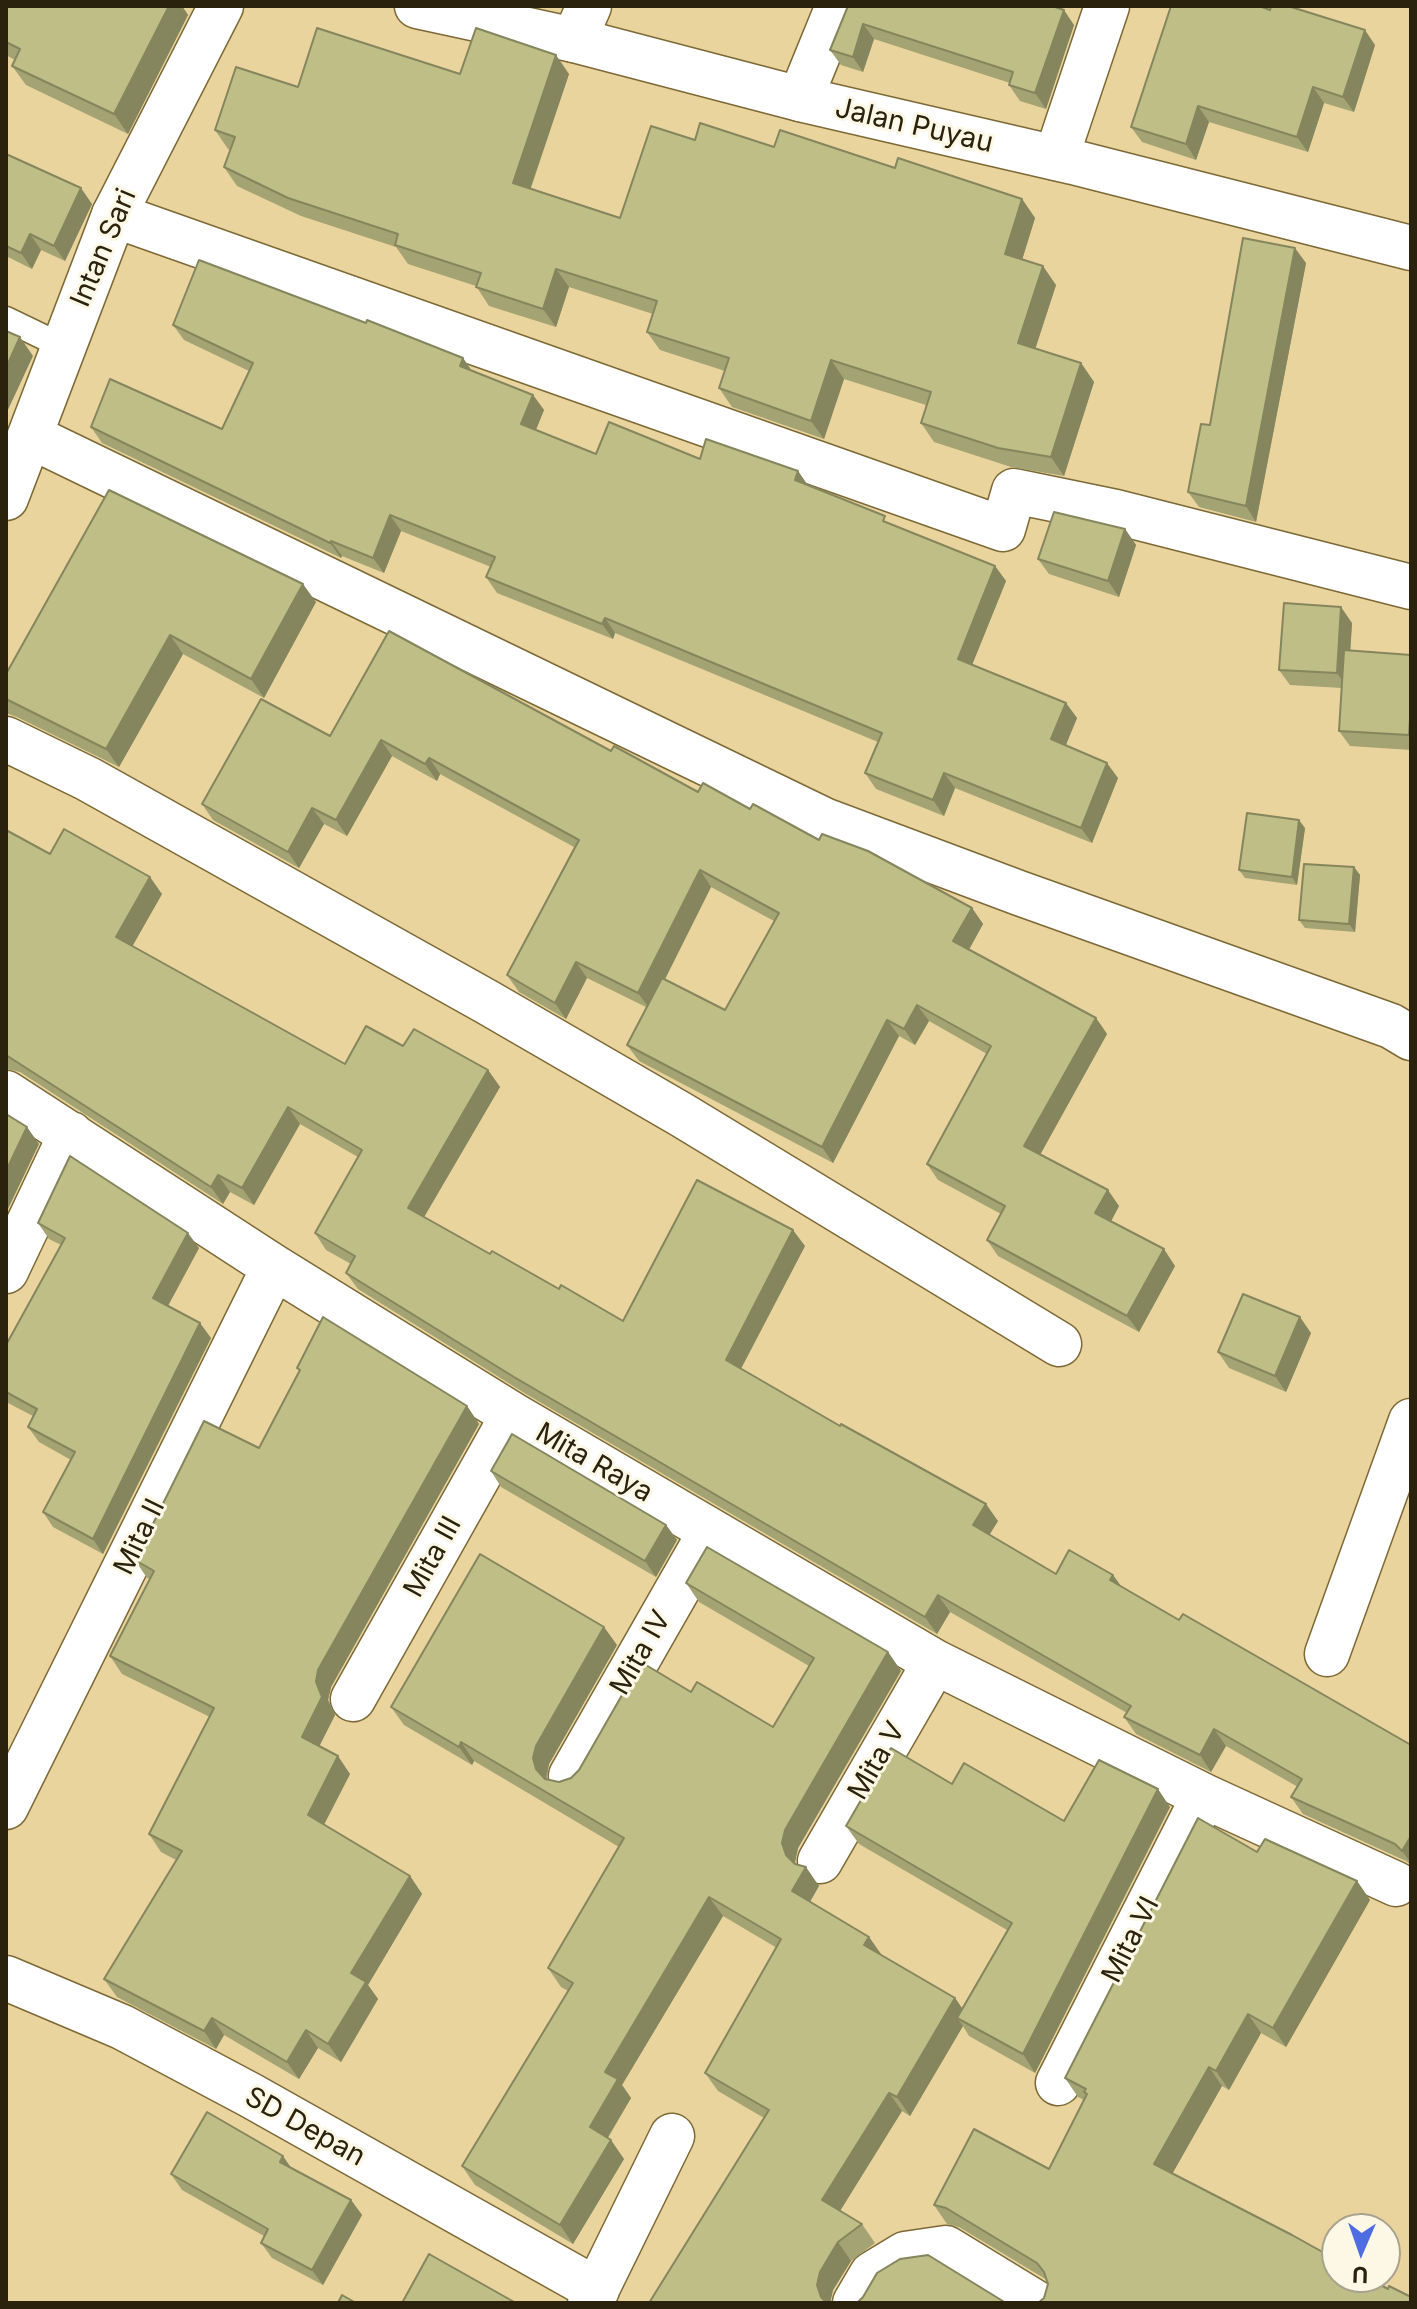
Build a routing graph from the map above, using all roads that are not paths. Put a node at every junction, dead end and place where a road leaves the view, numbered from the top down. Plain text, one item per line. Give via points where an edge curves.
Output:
1 (221, 6) edge
2 (417, 6) edge
3 (838, 6) edge
4 (1107, 6) edge
5 (581, 23) edge
6 (800, 99) junction
7 (1056, 158) junction
8 (114, 215) junction
9 (1411, 248) edge
10 (6, 319) edge
11 (64, 347) junction
12 (30, 436) junction
13 (6, 498) edge
14 (1411, 587) edge
15 (6, 739) edge
16 (1411, 1038) edge
17 (6, 1093) edge
18 (71, 1134) junction
19 (274, 1267) junction
20 (6, 1271) edge
21 (1059, 1344) dead end
22 (513, 1415) junction
23 (1411, 1421) edge
24 (711, 1531) junction
25 (1327, 1654) dead end
26 (935, 1662) junction
27 (353, 1699) dead end
28 (571, 1776) edge
29 (1204, 1796) junction
30 (6, 1807) edge
31 (820, 1861) dead end
32 (1396, 1884) dead end
33 (6, 1978) edge
34 (1058, 2083) dead end
35 (672, 2136) dead end
36 (593, 2297) edge
37 (855, 2303) edge
38 (1036, 2303) edge

1 - 8 street, Intan Sari
2 - 5 street, Jalan Puyau
3 - 6 street
4 - 7 street
5 - 6 street, Jalan Puyau
6 - 7 street, Jalan Puyau
7 - 9 street, Jalan Puyau
8 - 11 street, Intan Sari
8 - 14 street via 1003,529 1014,491
10 - 11 lane
11 - 12 street, Intan Sari
12 - 13 street, Intan Sari
12 - 16 street via 824,820 1391,1026
15 - 21 street via 88,779 487,1002
17 - 18 street, Mita Raya
18 - 19 street, Mita Raya
18 - 20 street
19 - 22 street, Mita Raya
19 - 30 street, Mita II
22 - 24 street, Mita Raya
22 - 27 street, Mita III
23 - 25 street
24 - 26 street, Mita Raya
24 - 28 street, Mita IV
26 - 29 street, Mita Raya
26 - 31 street, Mita V
29 - 32 street, Mita Raya
29 - 34 street, Mita VI
33 - 36 street, SD Depan via 147,2041 250,2095
35 - 36 street
37 - 38 street via 872,2274 905,2254 946,2248

